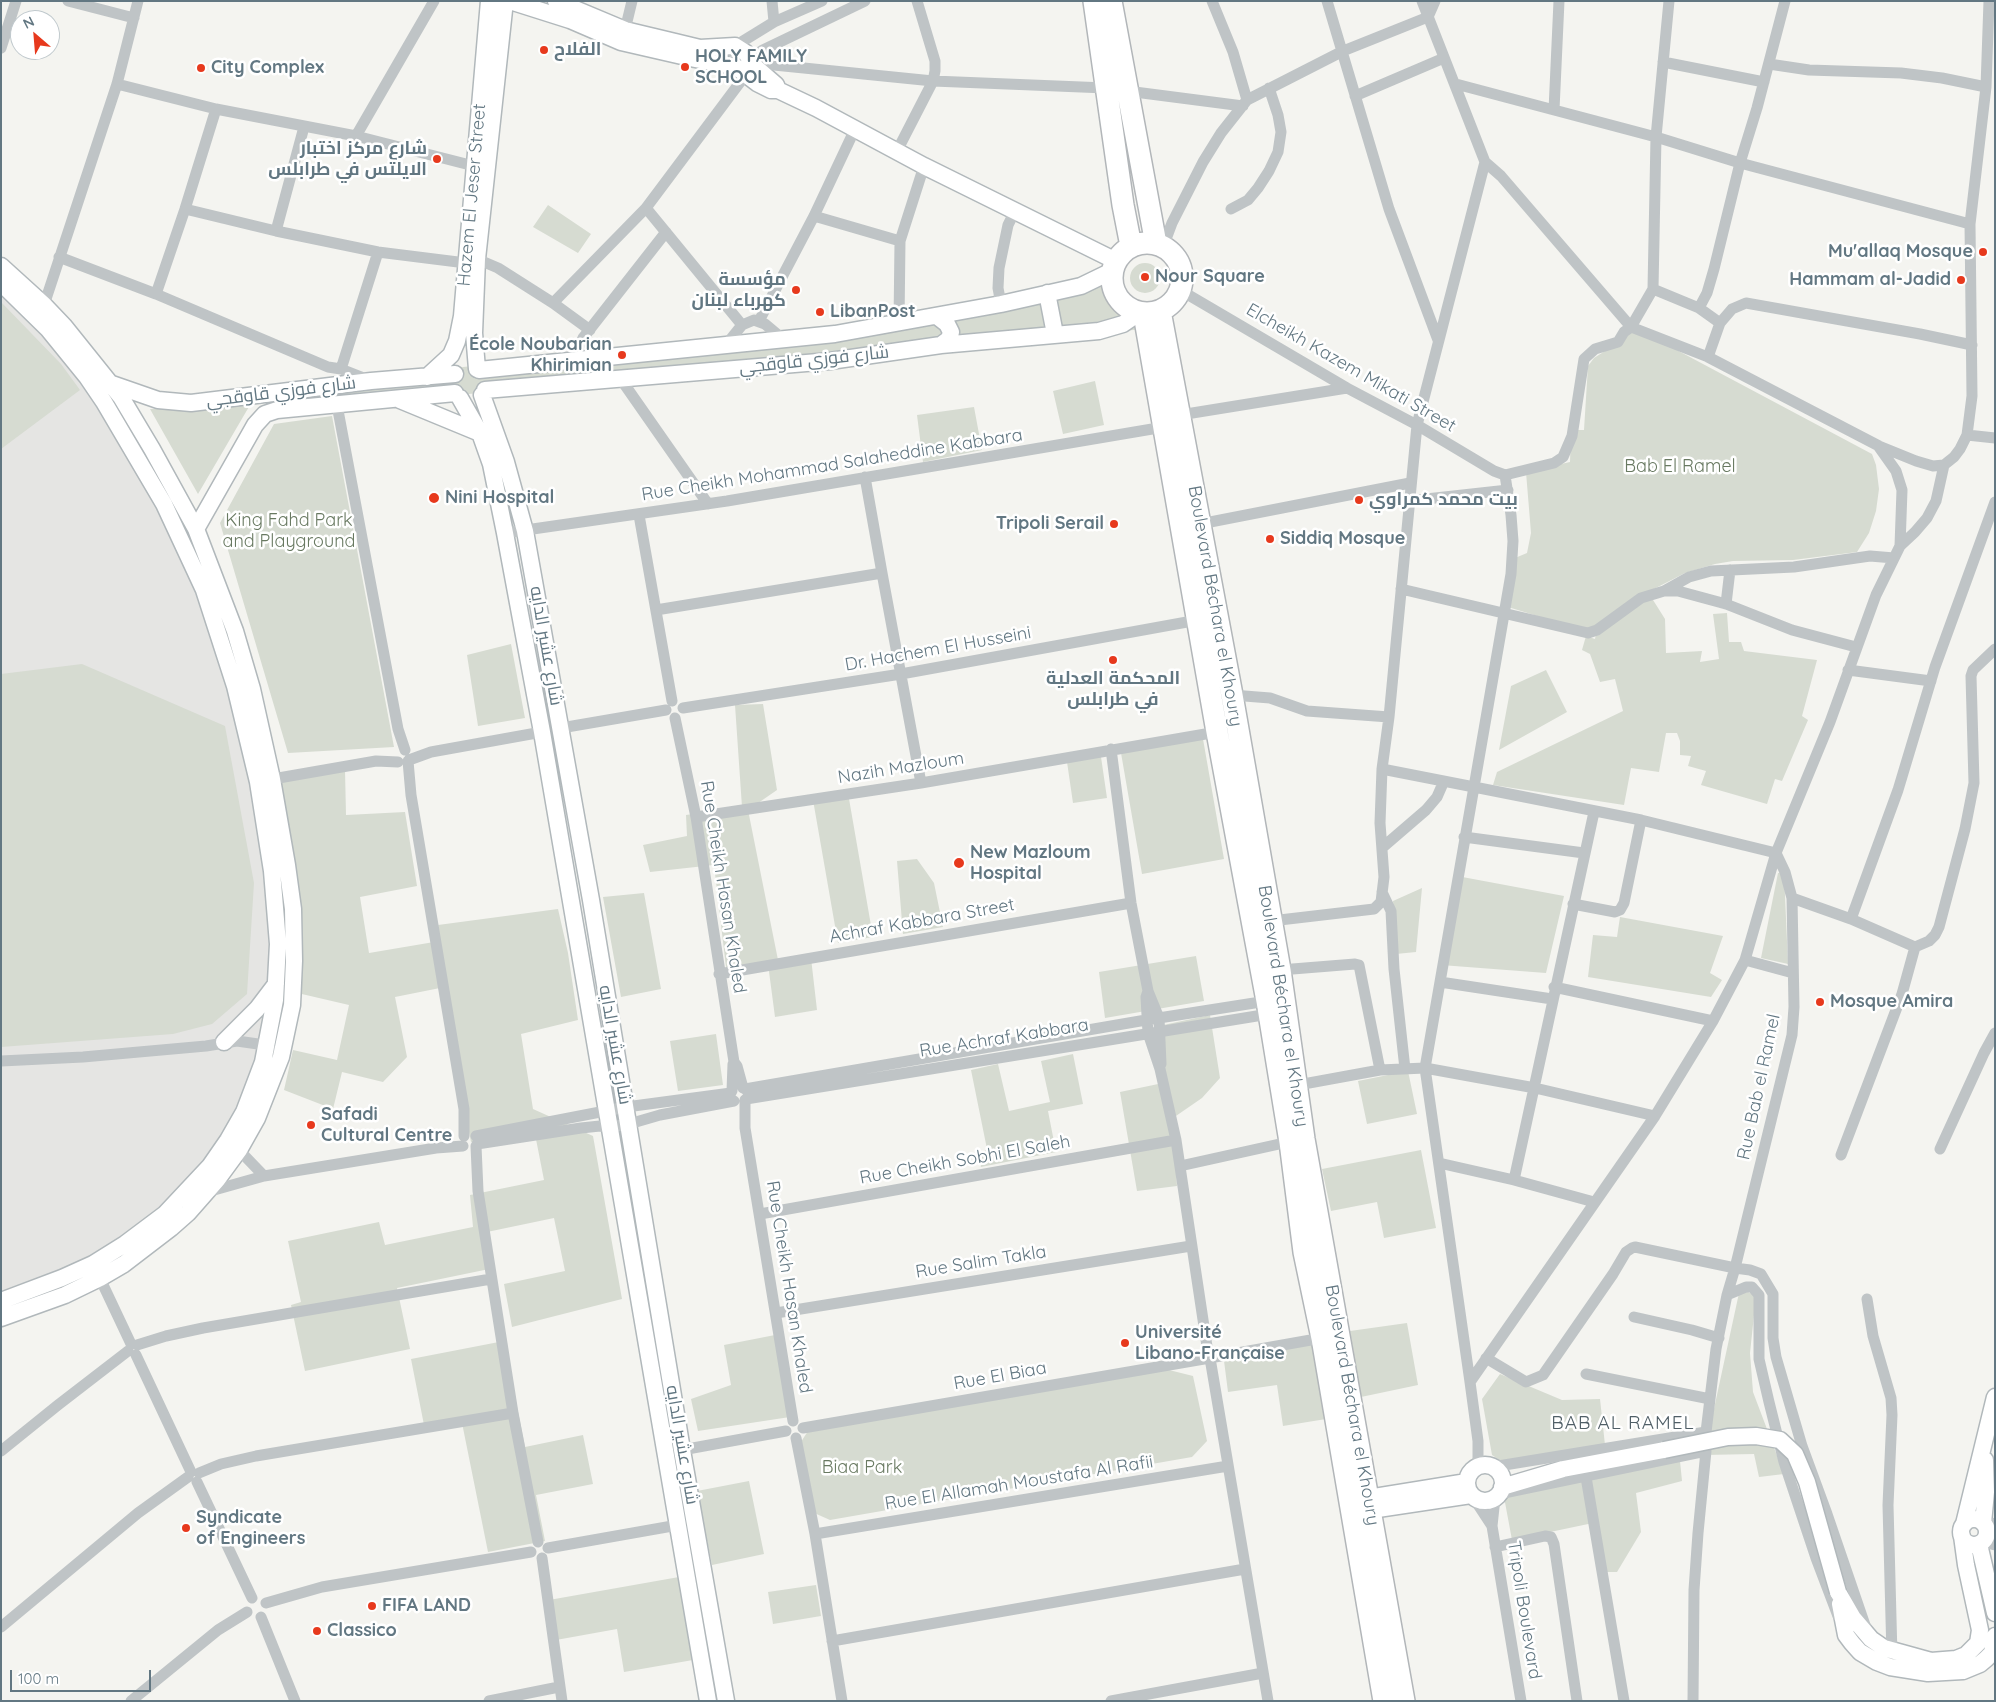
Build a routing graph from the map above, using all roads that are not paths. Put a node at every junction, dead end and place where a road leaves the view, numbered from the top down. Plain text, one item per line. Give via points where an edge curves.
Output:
1 (16, 1) edge
2 (68, 1) edge
3 (138, 1) edge
4 (434, 1) edge
5 (489, 1) edge
6 (505, 1) edge
7 (510, 1) edge
8 (556, 1) edge
9 (632, 1) edge
10 (772, 1) edge
11 (822, 1) edge
12 (865, 1) edge
13 (917, 1) edge
14 (1094, 1) edge
15 (1111, 1) edge
16 (1212, 1) edge
17 (1327, 1) edge
18 (1422, 1) edge
19 (1435, 1) edge
20 (1559, 1) edge
21 (1669, 1) edge
22 (1785, 1) edge
23 (1989, 1) edge
24 (573, 10) edge
25 (1428, 17) junction
26 (134, 18) junction
27 (774, 22) junction
28 (626, 30) junction
29 (735, 46) junction
30 (1, 48) edge
31 (1343, 51) junction
32 (1444, 58) junction
33 (1663, 62) junction
34 (1769, 64) junction
35 (749, 66) junction
36 (933, 81) junction
37 (1764, 82) junction
38 (117, 84) junction
39 (1456, 84) junction
40 (1986, 87) junction
41 (1106, 88) junction
42 (1269, 88) junction
43 (1127, 91) junction
44 (1355, 96) junction
45 (1245, 103) junction
46 (216, 109) junction
47 (1554, 110) junction
48 (304, 126) junction
49 (855, 129) junction
50 (356, 136) junction
51 (1656, 137) junction
52 (897, 151) junction
53 (1485, 162) junction
54 (1740, 163) junction
55 (474, 166) junction
56 (924, 166) junction
57 (646, 208) junction
58 (185, 209) junction
59 (1232, 209) dead end
60 (1015, 211) junction
61 (814, 216) junction
62 (1970, 224) junction
63 (276, 231) junction
64 (666, 232) junction
65 (900, 241) junction
66 (1160, 246) junction
67 (378, 252) junction
68 (59, 257) junction
69 (1119, 259) junction
70 (472, 261) junction
71 (1, 266) edge
72 (1, 283) edge
73 (1653, 289) junction
74 (1180, 290) junction
75 (156, 294) junction
76 (1048, 294) junction
77 (553, 303) junction
78 (1001, 304) junction
79 (44, 305) junction
80 (1699, 308) junction
81 (1148, 313) junction
82 (938, 317) junction
83 (759, 321) junction
84 (899, 323) junction
85 (1720, 323) junction
86 (742, 324) junction
87 (1631, 327) junction
88 (590, 330) junction
89 (1055, 334) junction
90 (784, 340) junction
91 (1438, 340) junction
92 (726, 345) junction
93 (1972, 345) junction
94 (940, 346) junction
95 (1708, 356) junction
96 (578, 360) junction
97 (328, 367) junction
98 (340, 369) junction
99 (478, 369) junction
100 (455, 374) junction
101 (427, 377) junction
102 (620, 378) junction
103 (371, 381) junction
104 (110, 383) junction
105 (322, 387) junction
106 (1347, 388) junction
107 (483, 392) junction
108 (268, 394) junction
109 (458, 395) junction
110 (398, 399) junction
111 (336, 405) junction
112 (271, 411) junction
113 (1172, 421) junction
114 (1417, 424) junction
115 (480, 434) junction
116 (1967, 435) junction
117 (1995, 438) edge
118 (1879, 446) junction
119 (1944, 465) junction
120 (1505, 475) junction
121 (865, 477) junction
122 (1410, 483) junction
123 (1508, 490) junction
124 (1408, 501) junction
125 (1995, 502) edge
126 (708, 504) junction
127 (639, 515) junction
128 (1200, 524) junction
129 (196, 528) junction
130 (525, 531) junction
131 (505, 533) junction
132 (1900, 546) junction
133 (1894, 558) junction
134 (1730, 570) junction
135 (882, 573) junction
136 (1401, 589) junction
137 (1664, 591) junction
138 (1726, 604) junction
139 (656, 610) junction
140 (1505, 614) junction
141 (1198, 620) junction
142 (1856, 647) junction
143 (1995, 648) edge
144 (1848, 670) junction
145 (901, 674) junction
146 (1931, 682) junction
147 (1232, 695) junction
148 (671, 710) junction
149 (1389, 717) junction
150 (561, 728) junction
151 (542, 732) junction
152 (1217, 732) junction
153 (1111, 749) junction
154 (403, 757) junction
155 (1382, 769) junction
156 (265, 781) junction
157 (1444, 781) junction
158 (921, 783) junction
159 (1474, 787) junction
160 (1594, 812) junction
161 (696, 818) junction
162 (1640, 820) junction
163 (1464, 837) junction
164 (1383, 847) junction
165 (1584, 852) junction
166 (1776, 853) junction
167 (1382, 892) junction
168 (1792, 898) junction
169 (1130, 903) junction
170 (1573, 904) junction
171 (1851, 920) junction
172 (1270, 921) junction
173 (1915, 947) junction
174 (1745, 960) junction
175 (1280, 970) junction
176 (1793, 973) junction
177 (719, 974) junction
178 (1440, 982) junction
179 (276, 984) junction
180 (1148, 991) junction
181 (1553, 993) junction
182 (1268, 1008) junction
183 (1159, 1018) junction
184 (1146, 1020) junction
185 (1713, 1021) junction
186 (1160, 1031) junction
187 (1148, 1033) junction
188 (1995, 1033) edge
189 (224, 1042) junction
190 (267, 1048) junction
191 (281, 1057) junction
192 (1, 1061) edge
193 (1425, 1068) junction
194 (1160, 1069) junction
195 (1405, 1069) junction
196 (1380, 1070) junction
197 (1298, 1085) junction
198 (1535, 1088) junction
199 (739, 1096) junction
200 (626, 1107) junction
201 (607, 1110) junction
202 (1654, 1116) junction
203 (629, 1124) junction
204 (610, 1127) junction
205 (1176, 1140) junction
206 (1297, 1140) junction
207 (470, 1141) junction
208 (1940, 1149) dead end
209 (239, 1150) junction
210 (1841, 1155) dead end
211 (1439, 1163) junction
212 (1180, 1166) junction
213 (264, 1176) junction
214 (1514, 1180) junction
215 (207, 1192) junction
216 (1594, 1202) junction
217 (760, 1214) junction
218 (1191, 1246) junction
219 (1735, 1268) junction
220 (97, 1271) junction
221 (492, 1280) junction
222 (1727, 1295) junction
223 (1868, 1298) dead end
224 (1, 1301) edge
225 (776, 1313) junction
226 (1634, 1317) dead end
227 (1, 1318) edge
228 (1322, 1338) junction
229 (1719, 1338) junction
230 (133, 1349) junction
231 (1210, 1358) junction
232 (1486, 1358) junction
233 (1586, 1374) dead end
234 (1470, 1382) junction
235 (1995, 1397) edge
236 (1710, 1399) junction
237 (513, 1413) junction
238 (795, 1429) junction
239 (1706, 1432) junction
240 (1984, 1438) junction
241 (682, 1450) junction
242 (1, 1451) edge
243 (1706, 1451) junction
244 (1228, 1466) junction
245 (193, 1476) junction
246 (1586, 1477) junction
247 (1493, 1479) junction
248 (1470, 1491) junction
249 (1991, 1498) edge
250 (1370, 1504) junction
251 (678, 1525) junction
252 (1492, 1526) junction
253 (1963, 1530) junction
254 (1989, 1532) edge
255 (815, 1534) junction
256 (1496, 1547) junction
257 (543, 1549) junction
258 (1245, 1569) junction
259 (1838, 1592) junction
260 (252, 1598) junction
261 (266, 1603) junction
262 (247, 1612) junction
263 (1995, 1613) edge
264 (261, 1617) junction
265 (1, 1627) edge
266 (1382, 1633) junction
267 (1846, 1635) junction
268 (1995, 1636) edge
269 (1870, 1639) junction
270 (832, 1640) junction
271 (1993, 1651) edge
272 (1891, 1659) junction
273 (1263, 1673) junction
274 (559, 1687) junction
275 (131, 1701) edge
276 (295, 1701) edge
277 (489, 1701) edge
278 (562, 1701) edge
279 (708, 1701) edge
280 (726, 1701) edge
281 (842, 1701) edge
282 (1111, 1701) edge
283 (1268, 1701) edge
284 (1384, 1701) edge
285 (1404, 1701) edge
286 (1521, 1701) edge
287 (1577, 1701) edge
288 (1624, 1701) edge
289 (1693, 1701) edge

1 - 30 street
2 - 26 street
3 - 26 street
4 - 50 street
5 - 55 street, Hazem El Jeser Street
6 - 70 street, Hazem El Jeser Street
7 - 24 street
8 - 24 street
9 - 28 street
10 - 27 street
11 - 27 street
12 - 35 street via 763,50
13 - 36 street via 935,61
14 - 41 highway
15 - 43 highway
16 - 45 street via 1233,52
17 - 31 street
18 - 25 street
19 - 25 street
20 - 47 street
21 - 33 street
22 - 34 street
23 - 40 street
24 - 28 street
24 - 35 street via 622,42 736,67
25 - 31 street
25 - 32 street
26 - 38 street
27 - 29 street
28 - 29 street via 700,48
29 - 35 street via 746,53
31 - 42 street
31 - 44 street
32 - 39 street
32 - 44 street
33 - 37 street
33 - 51 street
34 - 37 street
34 - 40 street via 1809,70 1901,73
35 - 36 street via 764,64
35 - 49 street via 776,84 778,90
35 - 57 street
36 - 41 street
36 - 52 street
37 - 54 street
38 - 46 street
38 - 68 street
39 - 47 street
39 - 53 street
40 - 62 street
41 - 69 highway via 1123,205
42 - 45 street
42 - 59 street via 1281,132 1278,152 1258,188 1248,200
43 - 45 street
43 - 66 highway
44 - 91 street via 1389,209
45 - 66 street via 1203,162
46 - 48 street
46 - 58 street
47 - 51 street
48 - 50 street
48 - 63 street
49 - 52 street
49 - 61 street
50 - 55 street
51 - 54 street
51 - 73 street
52 - 56 street
53 - 87 street via 1501,176
53 - 91 street
54 - 62 street
54 - 80 street via 1708,293
55 - 70 street, Hazem El Jeser Street
56 - 60 street
56 - 65 street
57 - 64 street
57 - 77 street
58 - 63 street
58 - 75 street
60 - 69 street
60 - 78 street via 1008,224 999,268
61 - 65 street
61 - 83 street
62 - 93 street
63 - 67 street
64 - 86 street
64 - 88 street
65 - 84 street
66 - 69 highway via 1141,243
66 - 74 highway via 1178,261 1182,280
67 - 70 street
67 - 98 street
68 - 75 street
68 - 79 street
69 - 76 street, شارع فوزي قاوقجي via 1080,286
69 - 81 highway via 1111,282 1117,297 1129,309
70 - 77 street via 498,268
70 - 99 street, Hazem El Jeser Street
70 - 101 street, Hazem El Jeser Street via 457,342 451,355
71 - 79 street
72 - 156 street via 48,329 87,377 137,457 176,529 204,590
73 - 80 street
73 - 87 street
74 - 81 highway via 1168,306
74 - 106 street, Elcheikh Kazem Mikati Street
75 - 97 street
76 - 78 street, شارع فوزي قاوقجي
76 - 89 street
77 - 88 street
78 - 82 street, شارع فوزي قاوقجي
79 - 104 street
80 - 85 street
81 - 89 street, شارع فوزي قاوقجي via 1112,328
81 - 113 highway, Boulevard Béchara el Khoury
82 - 84 street, شارع فوزي قاوقجي
82 - 94 street via 951,332 949,339
83 - 86 street
83 - 90 street
84 - 90 street, شارع فوزي قاوقجي
85 - 93 street via 1732,309 1746,303
85 - 95 street
86 - 92 street
87 - 95 street
87 - 120 street via 1616,344 1595,349 1584,359 1572,436 1563,457 1554,464
88 - 96 street via 579,344
89 - 94 street, شارع فوزي قاوقجي
90 - 92 street, شارع فوزي قاوقجي
91 - 114 street
92 - 96 street, شارع فوزي قاوقجي
93 - 116 street via 1972,396
94 - 102 street, شارع فوزي قاوقجي via 830,361
95 - 118 street
96 - 99 street, شارع فوزي قاوقجي
97 - 98 street
97 - 105 street
98 - 103 street
99 - 100 street via 467,367
99 - 107 street via 485,379
100 - 101 street, شارع فوزي قاوقجي
100 - 109 street via 452,380
101 - 103 street, شارع فوزي قاوقجي
102 - 107 street, شارع فوزي قاوقجي
102 - 126 street
103 - 105 street, شارع فوزي قاوقجي
104 - 108 street, شارع فوزي قاوقجي via 145,397 173,402 211,402
104 - 129 street via 145,437
105 - 108 street, شارع فوزي قاوقجي
106 - 113 street, Rue Cheikh Mohammad Salaheddine Kabbara
106 - 114 street, Elcheikh Kazem Mikati Street
107 - 109 street via 469,401
107 - 130 street, شارع عشير الدايه
108 - 112 street via 266,404
109 - 110 street, شارع فوزي قاوقجي
109 - 115 street, شارع عشير الدايه
110 - 111 street, شارع فوزي قاوقجي
110 - 115 street
111 - 112 street, شارع فوزي قاوقجي
111 - 154 street
112 - 129 street, شارع فوزي قاوقجي via 255,425
113 - 121 street, Rue Cheikh Mohammad Salaheddine Kabbara
113 - 128 highway, Boulevard Béchara el Khoury
113 - 141 highway, Boulevard Béchara el Khoury
114 - 120 street, Elcheikh Kazem Mikati Street
114 - 122 street
115 - 131 street, شارع عشير الدايه
116 - 117 street
116 - 119 street via 1954,457
118 - 119 street via 1933,466
118 - 132 street via 1902,490
119 - 132 street via 1936,501 1915,532
120 - 123 street
121 - 126 street, Rue Cheikh Mohammad Salaheddine Kabbara
121 - 135 street
122 - 124 street
122 - 128 street
123 - 124 street
123 - 140 street via 1512,541
124 - 136 street
125 - 146 street
126 - 127 street, Rue Cheikh Mohammad Salaheddine Kabbara
127 - 130 street, Rue Cheikh Mohammad Salaheddine Kabbara
127 - 139 street, Rue Cheikh Hasan Khaled
128 - 147 highway, Boulevard Béchara el Khoury
129 - 156 street via 248,669
130 - 131 street, Rue Cheikh Mohammad Salaheddine Kabbara
130 - 150 street, شارع عشير الدايه
131 - 151 street, شارع عشير الدايه
132 - 133 street
133 - 134 street via 1870,556 1794,567
133 - 142 street
134 - 137 street via 1689,577
134 - 138 street
135 - 139 street
135 - 145 street
136 - 140 street
136 - 149 street
137 - 138 street via 1678,591
137 - 140 street via 1641,598 1588,633
138 - 142 street via 1792,630
139 - 148 street, Rue Cheikh Hasan Khaled
140 - 159 street
141 - 145 street, Dr. Hachem El Husseini
141 - 152 highway, Boulevard Béchara el Khoury
142 - 144 street
143 - 173 street via 1971,676 1974,783 1943,918 1935,935
144 - 146 street
144 - 166 street
145 - 148 street, Dr. Hachem El Husseini via 683,708 680,716
145 - 158 street
146 - 171 street via 1898,790
147 - 149 street via 1270,698 1307,711
147 - 172 highway, Boulevard Béchara el Khoury
148 - 150 street
148 - 161 street, Rue Cheikh Hasan Khaled
149 - 155 street
150 - 200 street, شارع عشير الدايه
151 - 154 street
151 - 201 street, شارع عشير الدايه
152 - 153 street, Nazih Mazloum
152 - 182 highway, Boulevard Béchara el Khoury
153 - 158 street, Nazih Mazloum
153 - 169 street
154 - 156 street
154 - 207 street
155 - 157 street
155 - 164 street via 1380,823
156 - 179 street via 278,944
156 - 191 street via 287,864 294,932 292,1006
157 - 159 street
157 - 164 street via 1426,810
158 - 161 street, Nazih Mazloum
159 - 160 street
159 - 163 street
160 - 162 street
160 - 165 street
161 - 177 street, Rue Cheikh Hasan Khaled
162 - 166 street
162 - 170 street via 1620,910 1615,912
163 - 165 street
163 - 178 street
164 - 167 street
165 - 170 street
166 - 168 street, Rue Bab el Ramel
166 - 174 street
167 - 172 street via 1381,902 1374,909
167 - 195 street via 1391,911
168 - 171 street
168 - 176 street, Rue Bab el Ramel
169 - 177 street, Achraf Kabbara Street
169 - 180 street
170 - 181 street
171 - 173 street
172 - 175 highway, Boulevard Béchara el Khoury
173 - 210 street via 1902,994
174 - 176 street
174 - 185 street
175 - 196 street via 1359,965
175 - 197 highway, Boulevard Béchara el Khoury
176 - 219 street, Rue Bab el Ramel via 1792,1035
177 - 199 street, Rue Cheikh Hasan Khaled via 737,1066
178 - 181 street
178 - 193 street
179 - 189 street via 257,1009
179 - 190 street
180 - 183 street
180 - 184 street
181 - 185 street
181 - 198 street
182 - 183 street, Rue Achraf Kabbara
182 - 186 street, Rue Achraf Kabbara
182 - 206 highway, Boulevard Béchara el Khoury
183 - 184 street, Rue Achraf Kabbara
183 - 186 street
184 - 187 street
184 - 199 street, Rue Achraf Kabbara
185 - 202 street
186 - 187 street, Rue Achraf Kabbara
186 - 194 street
187 - 194 street
187 - 199 street, Rue Achraf Kabbara
188 - 208 street
189 - 190 street via 237,1040
189 - 192 street via 83,1058
190 - 191 street
190 - 220 street via 244,1112 210,1166 177,1203
191 - 209 street via 264,1103
193 - 195 street
193 - 198 street
193 - 211 street
194 - 205 street
195 - 196 street
196 - 197 street
197 - 206 highway, Boulevard Béchara el Khoury
198 - 202 street
198 - 214 street
199 - 200 street, Rue Achraf Kabbara
199 - 203 street, Rue Achraf Kabbara
199 - 217 street, Rue Cheikh Hasan Khaled
200 - 201 street, Rue Achraf Kabbara
200 - 203 street, شارع عشير الدايه
201 - 204 street, شارع عشير الدايه
201 - 207 street, Rue Achraf Kabbara
202 - 216 street
203 - 204 street, Rue Achraf Kabbara
203 - 241 street, شارع عشير الدايه
204 - 207 street, Rue Achraf Kabbara
204 - 251 street, شارع عشير الدايه
205 - 212 street
205 - 217 street, Rue Cheikh Sobhi El Saleh
206 - 212 street
206 - 228 highway, Boulevard Béchara el Khoury via 1304,1252
206 - 250 highway, Boulevard Béchara el Khoury
207 - 213 street, Rue Achraf Kabbara
207 - 221 street
209 - 213 street
209 - 215 street
211 - 214 street
211 - 234 street
212 - 218 street
213 - 215 street, Rue Achraf Kabbara
214 - 216 street
215 - 220 street via 157,1240
216 - 232 street
217 - 225 street, Rue Cheikh Hasan Khaled
218 - 225 street, Rue Salim Takla
218 - 231 street
219 - 222 street, Rue Bab el Ramel
219 - 232 street via 1632,1248 1626,1252 1543,1375 1526,1382
219 - 269 street via 1761,1274 1773,1294 1776,1357 1802,1446
220 - 224 street
220 - 227 street via 42,1304
220 - 230 street
221 - 230 street via 184,1332
221 - 237 street
222 - 229 street, Rue Bab el Ramel
222 - 267 street via 1746,1287 1759,1295 1759,1359 1784,1462
223 - 272 street via 1873,1336 1891,1398 1888,1504
225 - 238 street, Rue Cheikh Hasan Khaled
226 - 229 street
228 - 231 street, Rue El Biaa
228 - 266 highway, Boulevard Béchara el Khoury
229 - 236 street, Rue Bab el Ramel
230 - 242 street
230 - 245 street
231 - 238 street, Rue El Biaa
231 - 244 street
232 - 234 street
233 - 236 street
234 - 247 street via 1478,1442
235 - 240 street
236 - 239 street, Rue Bab el Ramel
237 - 245 street via 256,1456 222,1464
237 - 257 street
238 - 241 street, Rue El Biaa
238 - 255 street, Rue Cheikh Hasan Khaled
239 - 243 street, Rue Bab el Ramel
239 - 247 street
240 - 249 street
240 - 253 street
241 - 280 street, شارع عشير الدايه
243 - 246 street
243 - 289 street, Rue Bab el Ramel via 1694,1590
244 - 255 street, Rue El Allamah Moustafa Al Rafii
244 - 258 street
245 - 260 street
245 - 265 street via 138,1513
246 - 247 street
246 - 288 street
247 - 248 street via 1484,1501
247 - 248 street via 1470,1473
247 - 252 street, Tripoli Boulevard
247 - 259 street, bridge via 1728,1437 1756,1436 1780,1440 1795,1454 1807,1482
248 - 250 street
248 - 252 street, Tripoli Boulevard
249 - 254 street
250 - 266 highway, Boulevard Béchara el Khoury
251 - 257 street
251 - 279 street, شارع عشير الدايه
252 - 256 street, Tripoli Boulevard
253 - 254 street via 1971,1520
253 - 254 street via 1967,1542
253 - 272 street via 1979,1624 1978,1643 1966,1655 1956,1659
254 - 263 street
255 - 270 street, Rue Cheikh Hasan Khaled
256 - 286 street, Tripoli Boulevard
256 - 287 street via 1551,1537
257 - 261 street via 534,1543 531,1552 322,1587
257 - 274 street
258 - 270 street
258 - 273 street
259 - 267 street
259 - 269 street
260 - 261 street via 258,1597
260 - 262 street via 246,1607
261 - 264 street via 267,1609
262 - 264 street via 250,1616
262 - 275 street via 218,1630
264 - 276 street
266 - 284 highway, Boulevard Béchara el Khoury
266 - 285 highway, Boulevard Béchara el Khoury
267 - 272 street via 1860,1652 1877,1662
268 - 271 street
269 - 272 street via 1884,1648
270 - 281 street, Rue Cheikh Hasan Khaled
271 - 272 street via 1980,1664 1962,1671 1928,1673
273 - 282 street
273 - 283 street
274 - 277 street
274 - 278 street

